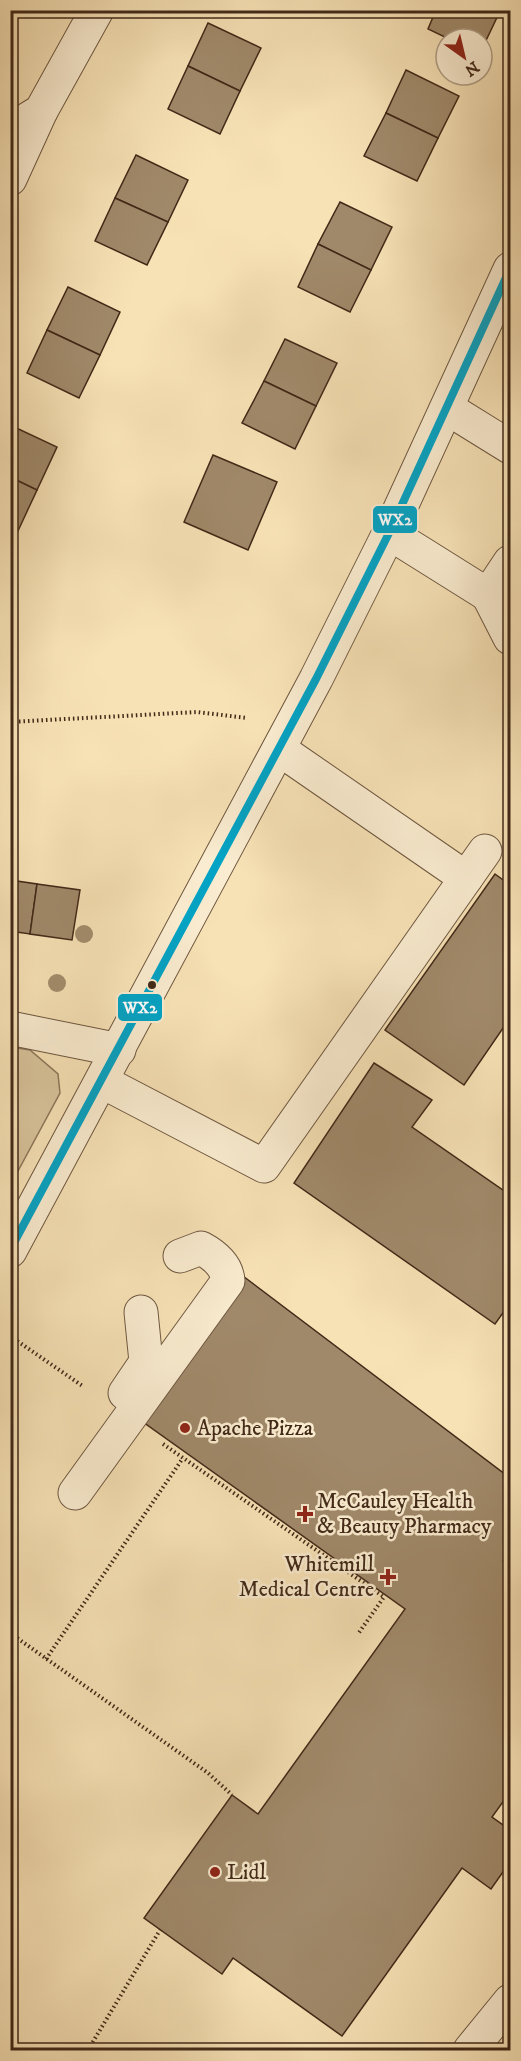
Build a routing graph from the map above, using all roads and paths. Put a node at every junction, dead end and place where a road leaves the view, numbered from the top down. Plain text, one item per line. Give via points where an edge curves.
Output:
1 (97, 10) edge
2 (41, 111) junction
3 (10, 130) edge
4 (10, 179) edge
5 (510, 269) edge
6 (447, 408) junction
7 (510, 447) edge
8 (389, 533) junction
9 (510, 562) edge
10 (488, 595) junction
11 (510, 638) edge
12 (10, 722) edge
13 (282, 742) junction
14 (485, 850) dead end
15 (466, 878) junction
16 (10, 1028) edge
17 (119, 1050) junction
18 (102, 1082) junction
19 (10, 1251) edge
20 (180, 1256) dead end
21 (141, 1312) dead end
22 (10, 1336) edge
23 (121, 1413) junction
24 (183, 1458) junction
25 (68, 1489) dead end
26 (10, 1633) edge
27 (358, 1634) dead end
28 (46, 1659) junction
29 (232, 1795) dead end
30 (160, 1930) dead end
31 (510, 2001) edge
32 (88, 2050) edge
33 (470, 2050) edge

1 - 2 street
2 - 3 street
2 - 4 street
5 - 6 street
6 - 7 street
6 - 8 street
8 - 10 street
8 - 13 street
9 - 10 street
10 - 11 street
12 - 13 path via 197,712 248,718
13 - 15 street
13 - 17 street
14 - 15 street
15 - 18 street via 264,1166
16 - 17 street
17 - 18 street
18 - 19 street
20 - 23 street via 201,1248 214,1254 228,1281
21 - 23 street via 146,1362
22 - 23 path
23 - 24 path
23 - 25 street
24 - 27 path via 384,1597
24 - 28 path
26 - 28 path
28 - 29 path via 208,1773
30 - 32 path
31 - 33 street

